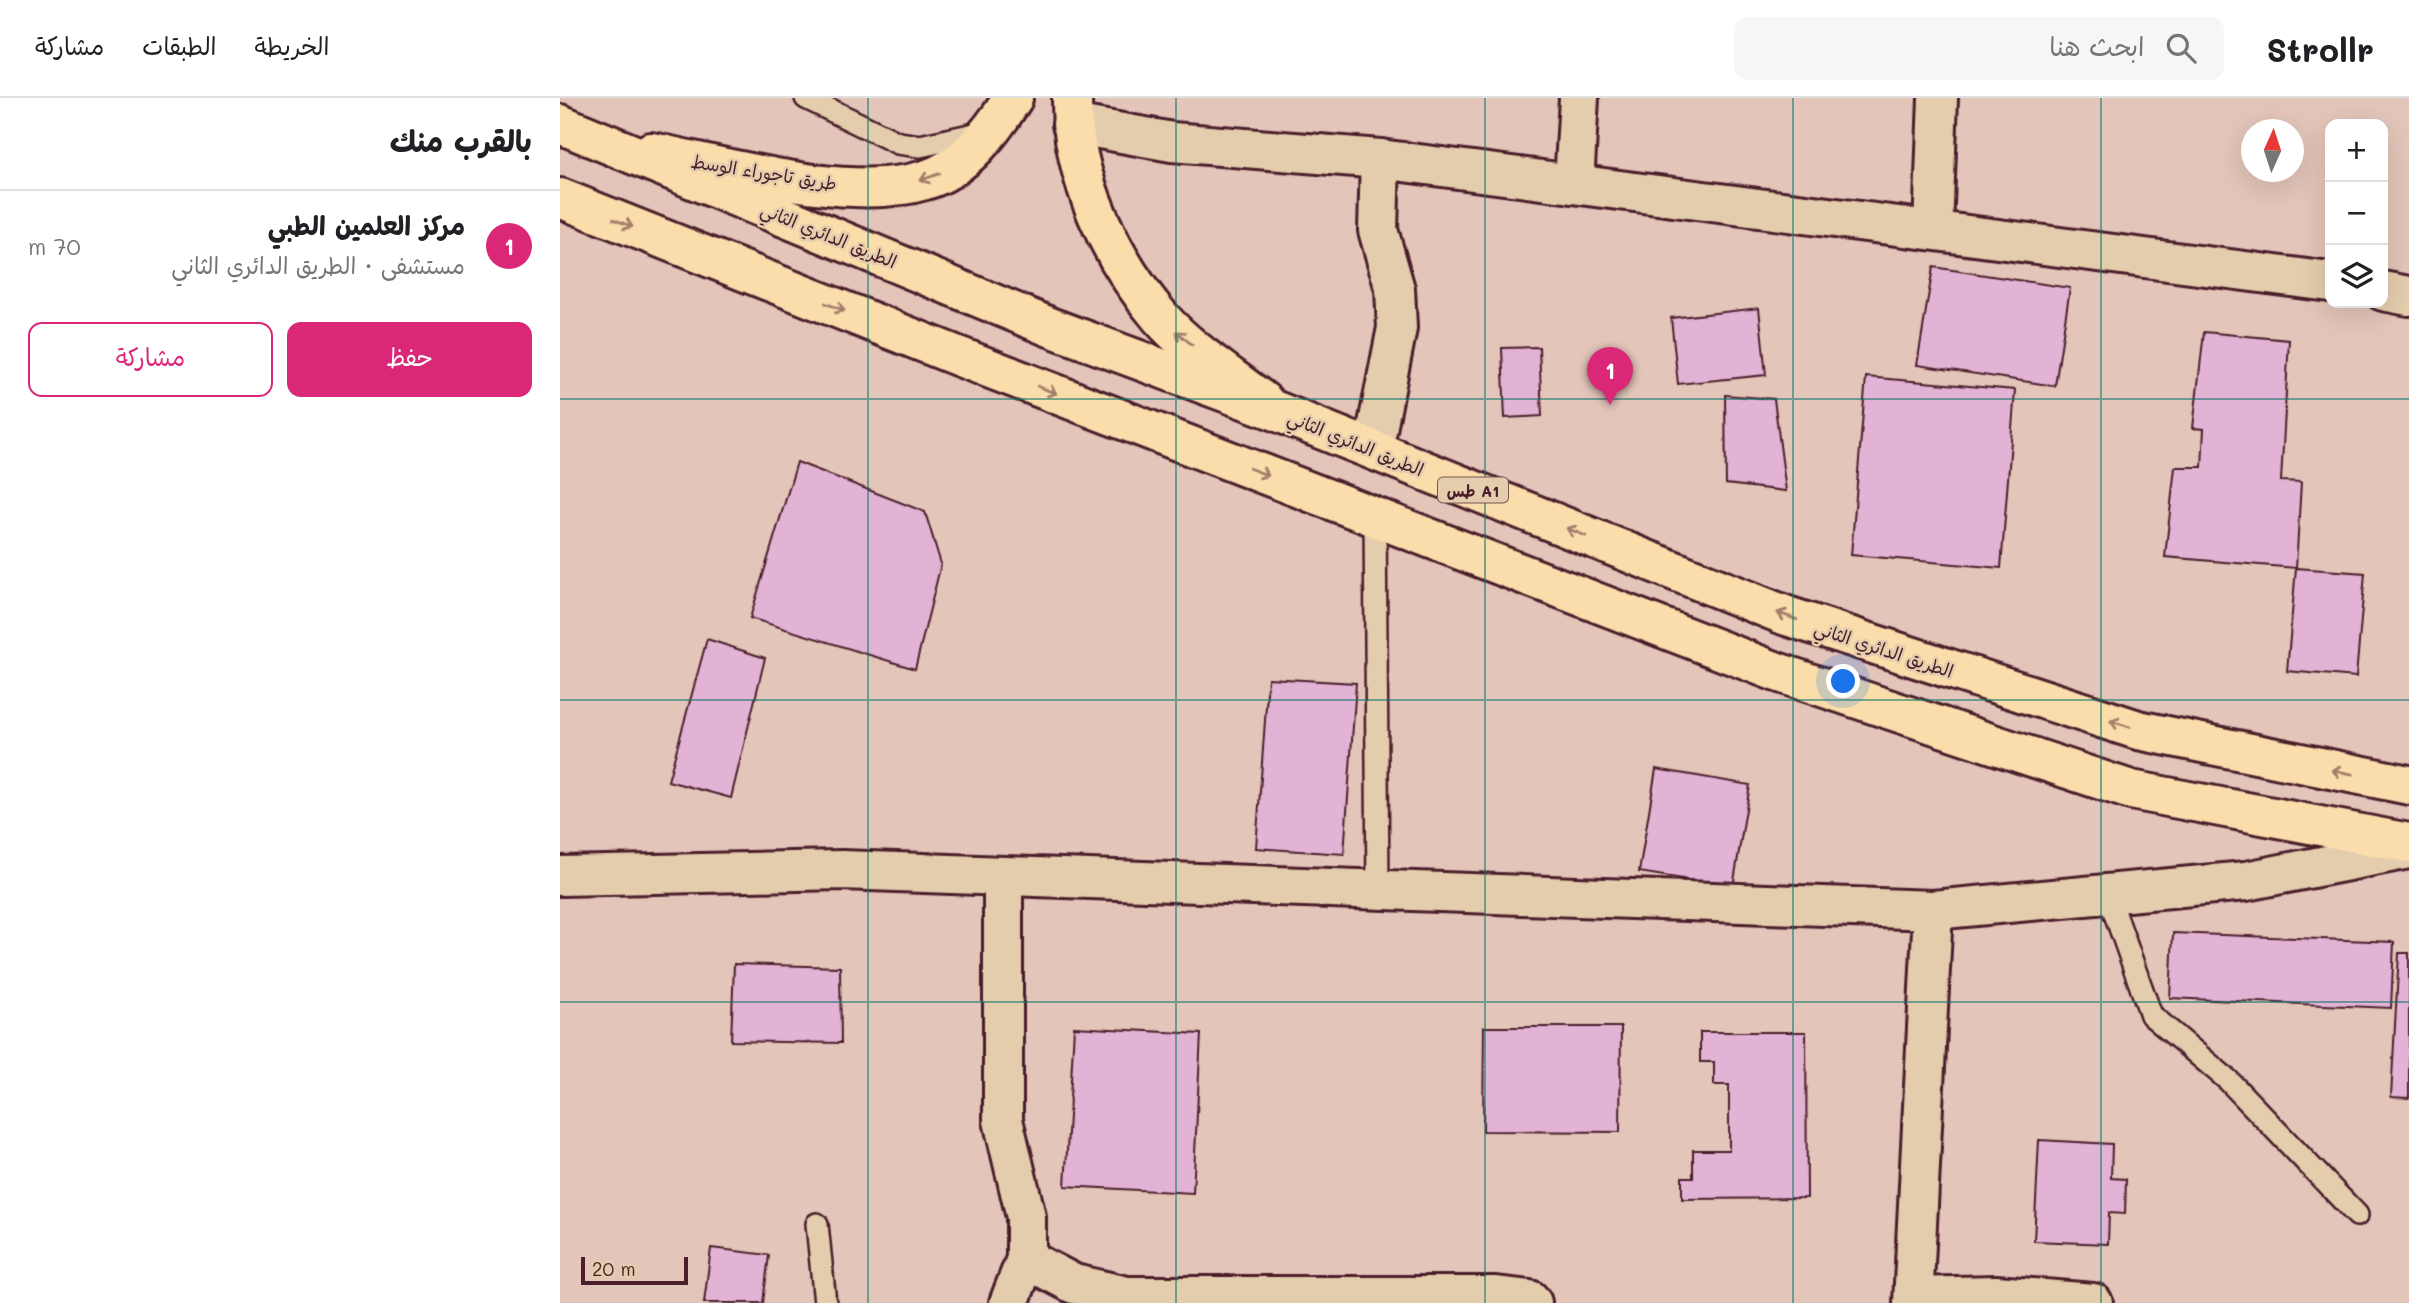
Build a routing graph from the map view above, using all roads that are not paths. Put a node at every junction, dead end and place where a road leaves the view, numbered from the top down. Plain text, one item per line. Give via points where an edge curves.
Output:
1 (806, 98) edge
2 (1013, 98) edge
3 (1579, 98) edge
4 (1938, 98) edge
5 (1072, 111) edge
6 (560, 124) edge
7 (993, 130) junction
8 (607, 144) junction
9 (1380, 159) junction
10 (1574, 184) junction
11 (560, 198) edge
12 (1933, 230) junction
13 (2325, 281) edge
14 (2388, 292) edge
15 (2409, 296) edge
16 (1276, 411) junction
17 (1373, 450) junction
18 (1375, 517) junction
19 (2409, 785) edge
20 (2409, 843) edge
21 (2409, 849) edge
22 (560, 876) edge
23 (1003, 877) junction
24 (1378, 890) junction
25 (2108, 894) junction
26 (1933, 910) junction
27 (2357, 1215) dead end
28 (817, 1224) dead end
29 (1026, 1259) junction
30 (1914, 1300) edge
31 (825, 1303) edge
32 (1009, 1303) edge
33 (1532, 1303) edge
34 (2093, 1303) edge

1 - 7 lane via 898,143 920,146
2 - 7 main road, طريق تاجوراء الوسط
3 - 10 street
4 - 12 street
5 - 9 street via 1172,142
16 -> 5 main road via 1161,319 1129,273 1098,216
6 - 8 main road, الطريق الدائري الثاني / طس A1
7 -> 8 main road, طريق تاجوراء الوسط via 949,169 925,181 881,186 825,185
8 - 16 main road, الطريق الدائري الثاني / طس A1 via 1050,327
9 - 10 street
9 - 17 street via 1378,230 1395,289 1397,328
10 - 12 street
11 -> 18 main road
12 - 13 street
14 - 15 street
16 - 17 main road, الطريق الدائري الثاني / طس A1
19 -> 17 main road, الطريق الدائري الثاني / طس A1 via 2138,730 1943,669 1787,617
18 - 20 main road via 1777,673 2132,790
18 - 24 lane
21 - 25 street via 2246,881
22 - 23 street via 842,870
23 - 24 street
23 - 29 street via 1003,1120 1026,1217
24 - 26 street
25 - 26 street
25 - 27 lane via 2151,1015 2228,1080
26 - 30 street
28 - 31 lane
29 - 32 street
29 - 33 street via 1074,1283 1127,1296 1496,1296
30 - 34 street via 1996,1295

